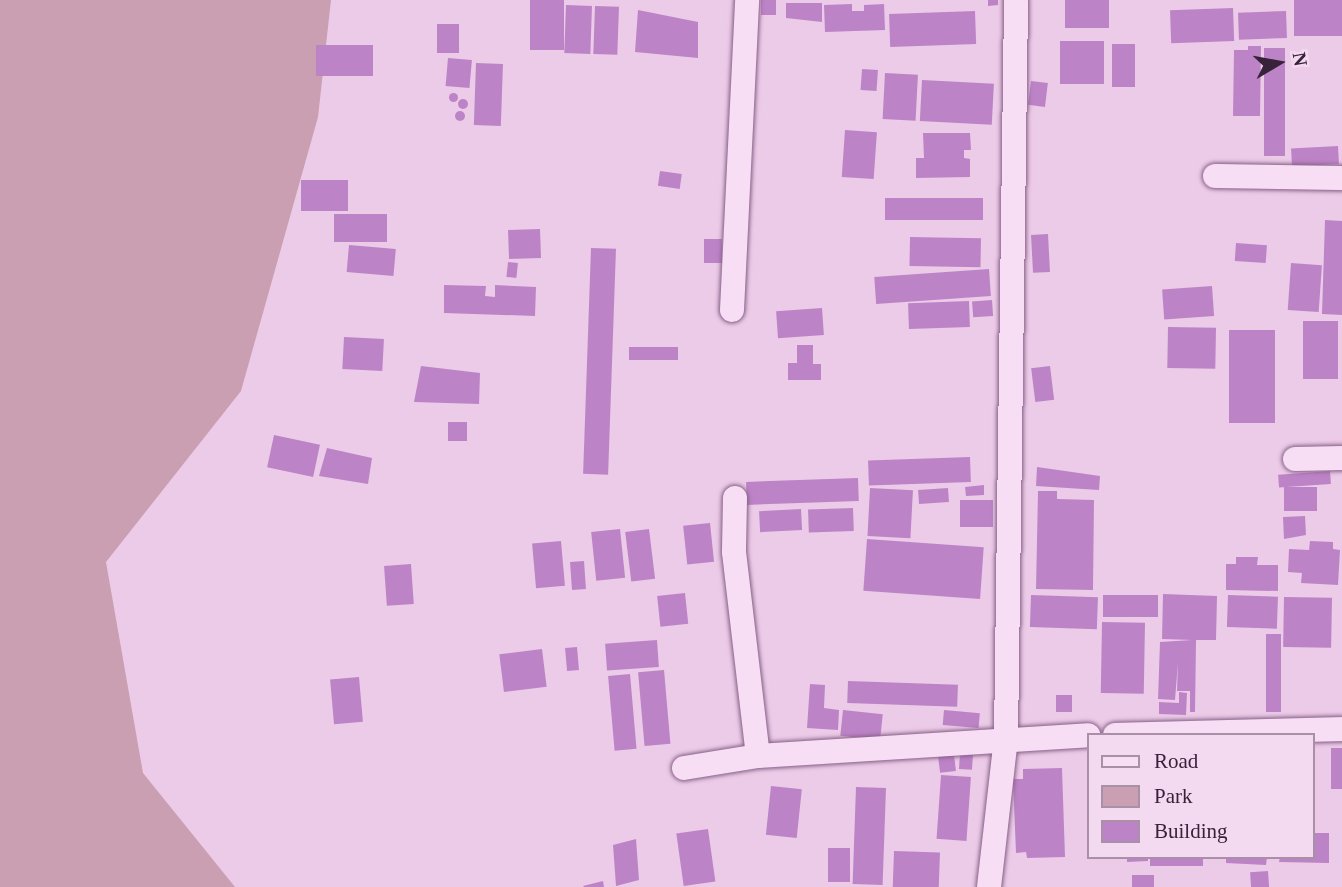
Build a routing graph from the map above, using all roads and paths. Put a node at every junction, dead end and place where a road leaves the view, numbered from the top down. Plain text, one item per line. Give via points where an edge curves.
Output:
1 (747, 0) edge
2 (1016, 0) edge
3 (1215, 176) dead end
4 (1342, 178) edge
5 (732, 310) dead end
6 (1342, 458) edge
7 (1295, 459) dead end
8 (735, 498) dead end
9 (1342, 729) edge
10 (1191, 733) edge
11 (1086, 736) edge
12 (1006, 738) junction
13 (758, 756) junction
14 (684, 768) dead end
15 (989, 887) edge

1 - 5 street
2 - 12 street
3 - 4 street
6 - 7 street
8 - 13 street via 734,552
9 - 10 street
11 - 12 street
12 - 13 street
12 - 15 street
13 - 14 street

